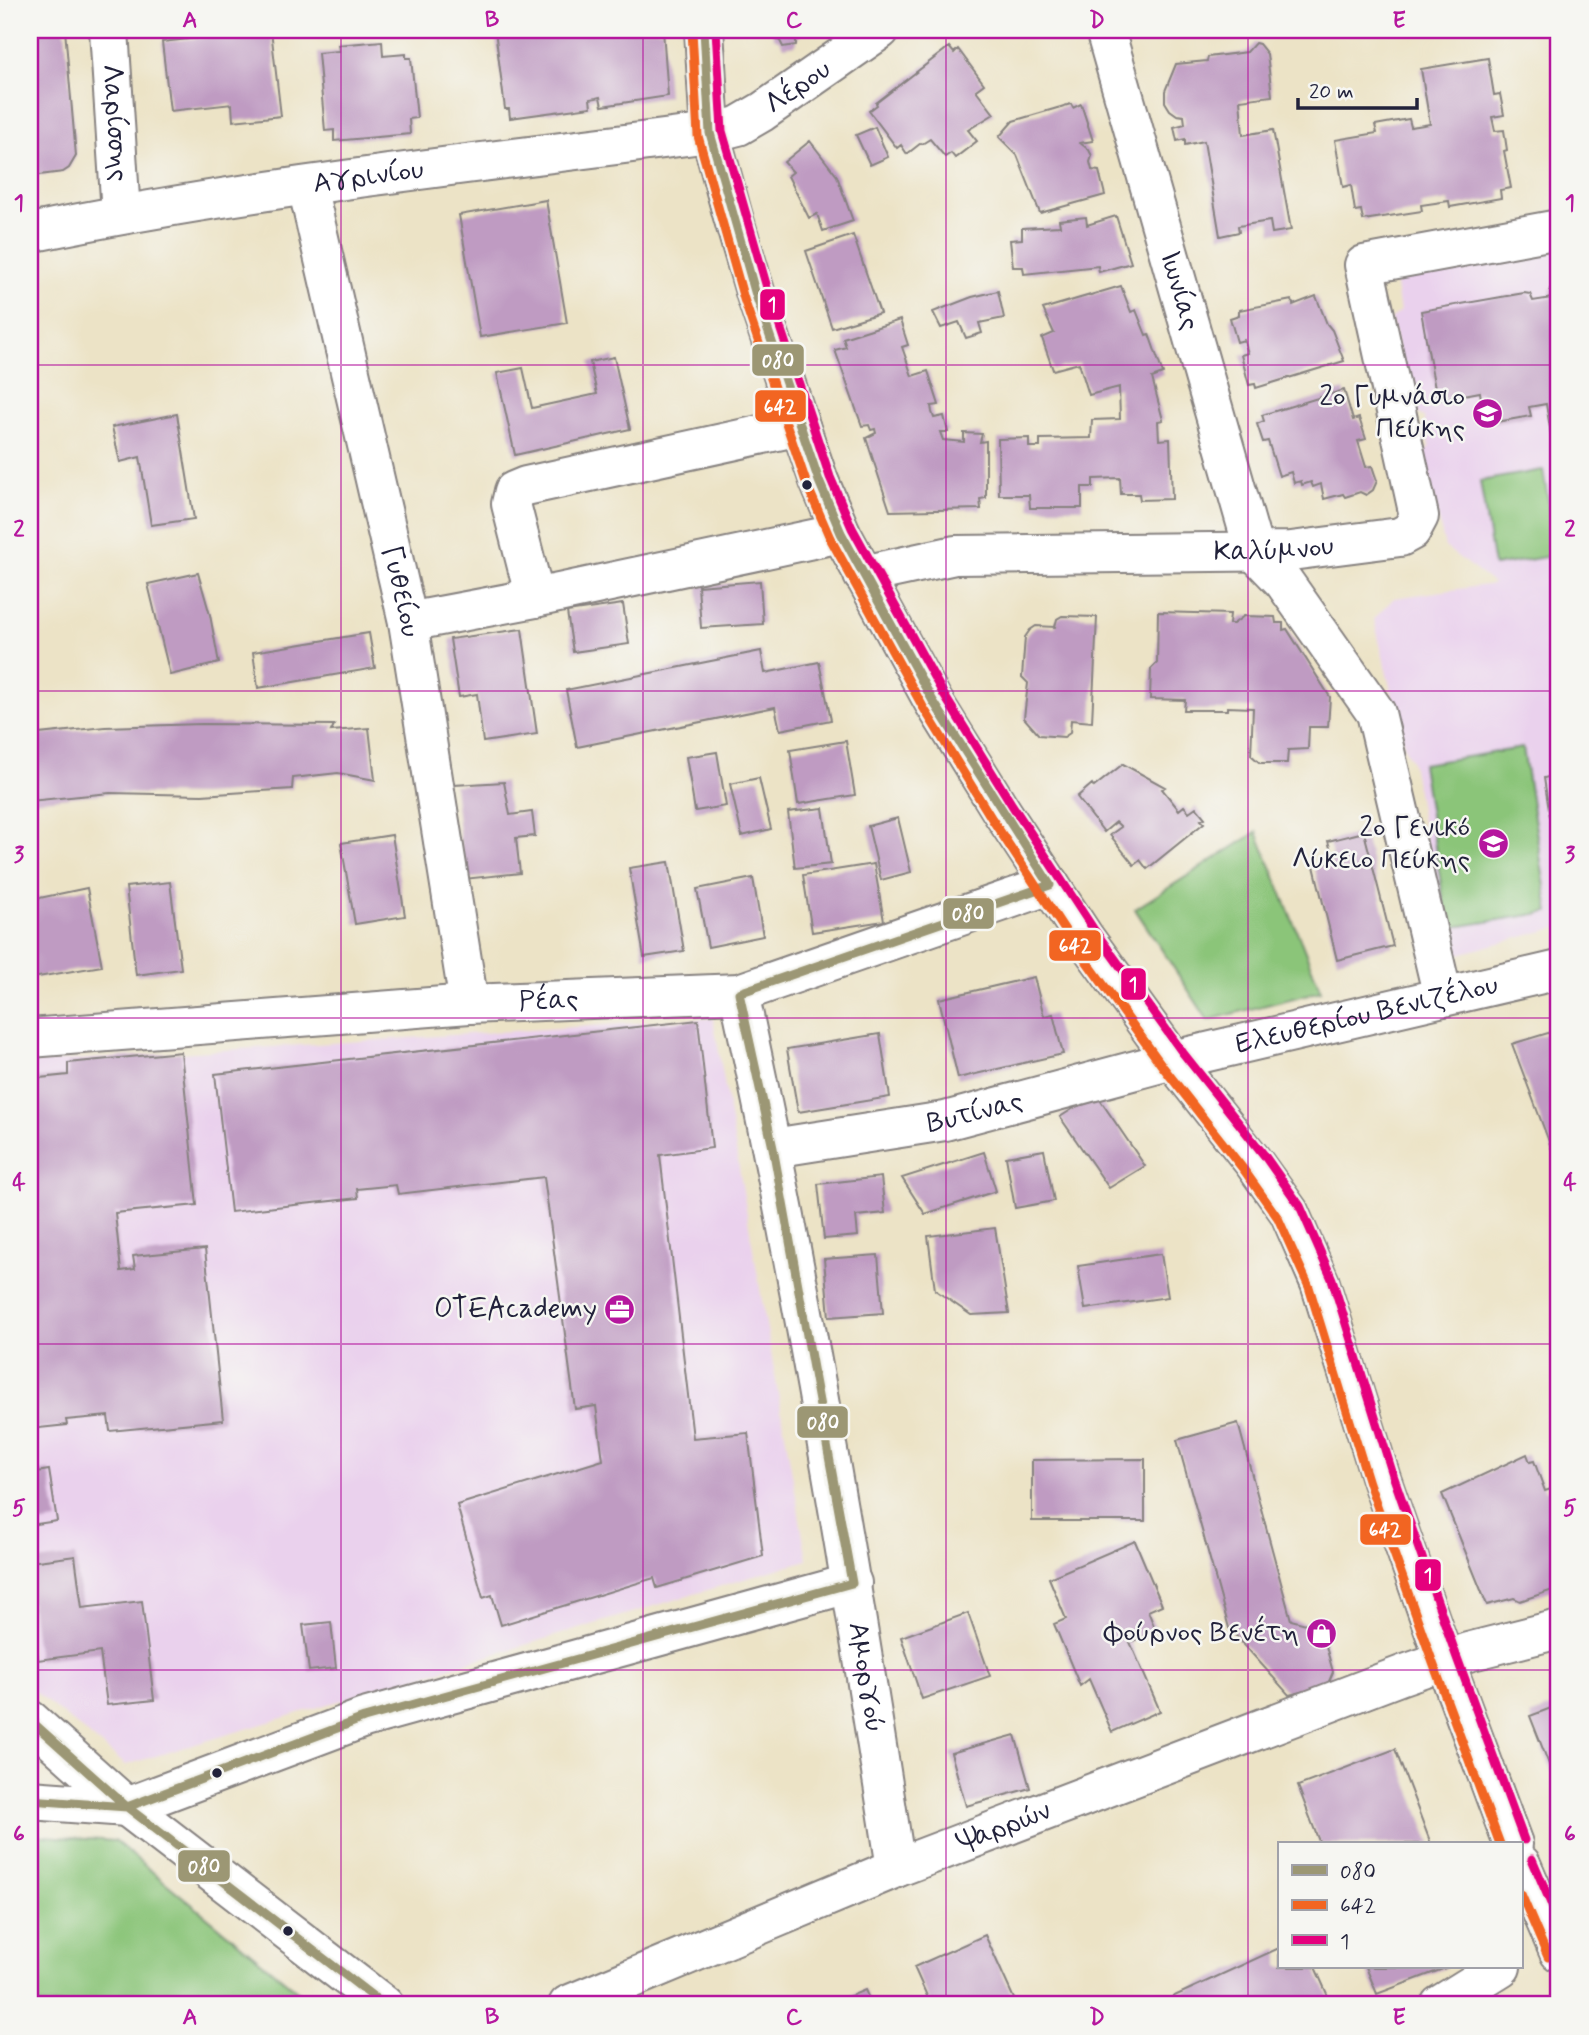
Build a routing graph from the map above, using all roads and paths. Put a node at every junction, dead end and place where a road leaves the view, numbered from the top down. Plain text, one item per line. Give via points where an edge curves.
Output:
1 (109, 30) edge
2 (704, 30) edge
3 (880, 30) edge
4 (1105, 30) edge
5 (710, 133) junction
6 (307, 186) junction
7 (121, 214) junction
8 (1559, 229) edge
9 (30, 233) edge
10 (800, 426) junction
11 (841, 533) junction
12 (1254, 551) junction
13 (863, 575) junction
14 (535, 598) junction
15 (408, 622) junction
16 (1050, 885) junction
17 (1559, 970) edge
18 (739, 993) junction
19 (1443, 997) junction
20 (469, 1004) junction
21 (30, 1038) edge
22 (1173, 1060) junction
23 (773, 1148) junction
24 (852, 1583) junction
25 (1559, 1629) edge
26 (1444, 1659) junction
27 (30, 1720) edge
28 (30, 1800) edge
29 (127, 1807) junction
30 (1512, 1842) edge
31 (896, 1868) junction
32 (1522, 1868) edge
33 (1544, 1947) edge
34 (1499, 1968) edge
35 (384, 2005) edge
36 (568, 2005) edge
37 (1440, 2005) edge

1 - 7 street, Λαρίσσης
2 - 5 street
3 - 5 street, Λέρου via 762,112 738,126
4 - 12 street, Ιωνίας
5 - 6 street, Αγρινίου
5 - 10 street via 756,295
6 - 7 street, Αγρινίου
6 - 15 street, Γυθείου
7 - 9 street, Αγρινίου
8 - 12 street, Καλύμνου via 1364,265 1419,516 1400,537 1291,551
10 - 11 street
10 - 14 street via 514,491 511,504
11 - 13 street
11 - 14 street
12 - 13 street, Καλύμνου via 955,555
12 - 19 street via 1284,582 1376,713
13 - 16 street via 945,721
14 - 15 street
15 - 20 street, Γυθείου
16 - 18 street, Ρέας
16 - 22 street
17 - 19 street, Ελευθερίου Βενιζέλου
18 - 20 street, Ρέας
18 - 23 street, Αμοργού
19 - 22 street, Ελευθερίου Βενιζέλου
20 - 21 street, Ρέας
22 - 23 street, Βυτίνας via 945,1121
22 - 26 street via 1272,1187 1304,1244 1321,1283 1361,1419
23 - 24 street, Αμοργού
24 - 29 street via 363,1717
24 - 31 street, Αμοργού
25 - 26 street, Ψαρρών
26 - 30 street
26 - 31 street, Ψαρρών
27 - 29 street
28 - 29 street
29 - 35 street
31 - 36 street, Ψαρρών
32 - 33 street
34 - 37 street

